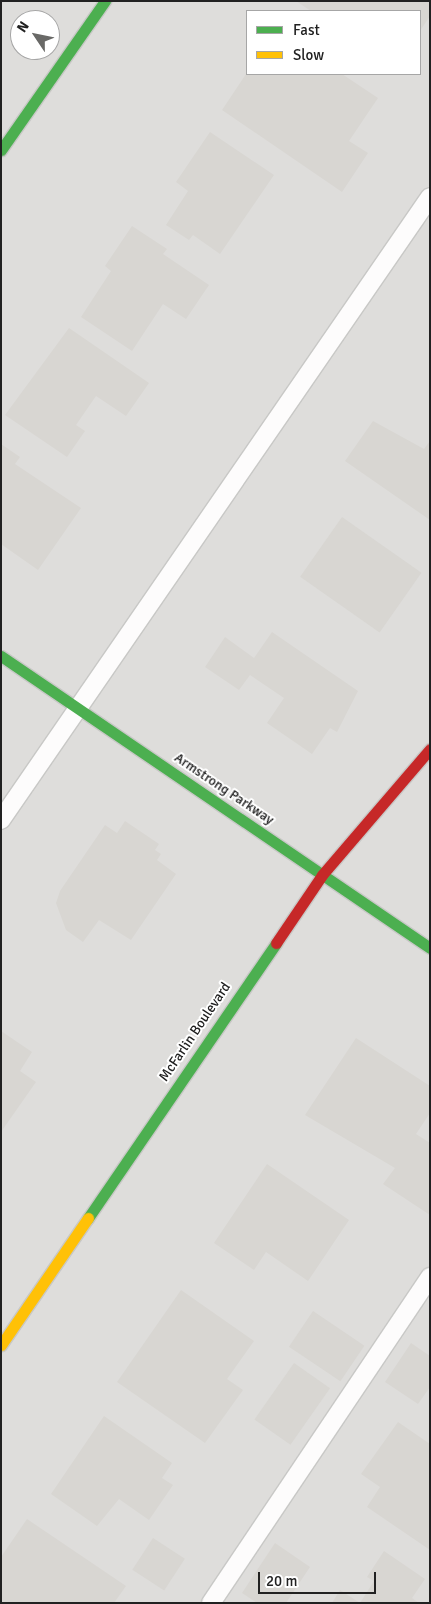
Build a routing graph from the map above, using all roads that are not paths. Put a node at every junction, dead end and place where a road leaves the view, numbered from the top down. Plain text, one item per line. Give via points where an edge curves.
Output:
1 (105, 1) edge
2 (1, 150) edge
3 (430, 197) edge
4 (1, 656) edge
5 (78, 709) junction
6 (430, 749) edge
7 (1, 820) edge
8 (322, 875) junction
9 (430, 948) edge
10 (430, 1277) edge
11 (1, 1345) edge
12 (211, 1603) edge

1 - 2 street
3 - 5 lane
4 - 5 street, Armstrong Parkway
5 - 7 lane
5 - 8 street, Armstrong Parkway
6 - 8 street, McFarlin Boulevard
8 - 9 street, Armstrong Parkway
8 - 11 street, McFarlin Boulevard
10 - 12 lane

